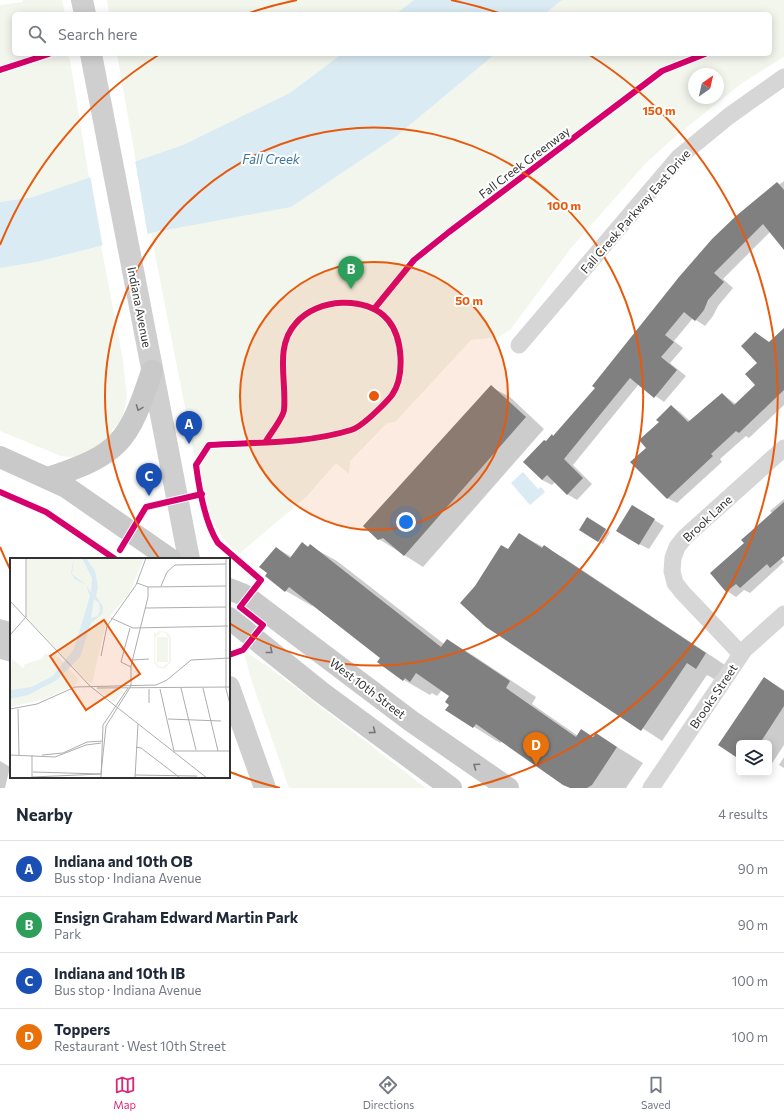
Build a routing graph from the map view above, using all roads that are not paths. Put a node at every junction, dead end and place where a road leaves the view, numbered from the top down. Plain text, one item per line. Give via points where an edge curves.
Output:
1 (82, 0) edge
2 (84, 12) edge
3 (92, 56) edge
4 (784, 77) edge
5 (519, 345) dead end
6 (152, 371) junction
7 (784, 448) edge
8 (0, 457) edge
9 (48, 478) junction
10 (169, 558) edge
11 (189, 558) edge
12 (230, 589) edge
13 (784, 614) edge
14 (230, 619) edge
15 (741, 654) junction
16 (230, 690) edge
17 (265, 788) edge
18 (451, 788) edge
19 (508, 788) edge
20 (651, 788) edge

1 - 2 main road
3 - 6 main road, Indiana Avenue
4 - 5 street, Fall Creek Parkway East Drive via 729,116 679,157
6 -> 9 main road via 139,410 118,444 90,463
6 - 11 main road, Indiana Avenue
7 - 15 street, Brook Lane via 685,537 673,558 672,571 678,588
8 - 9 main road
9 - 10 main road via 78,494
19 -> 12 main road, West 10th Street via 411,721 244,595
13 - 15 street, Brooks Street
14 -> 18 main road via 321,692
15 - 20 street, Brooks Street
16 - 17 main road

